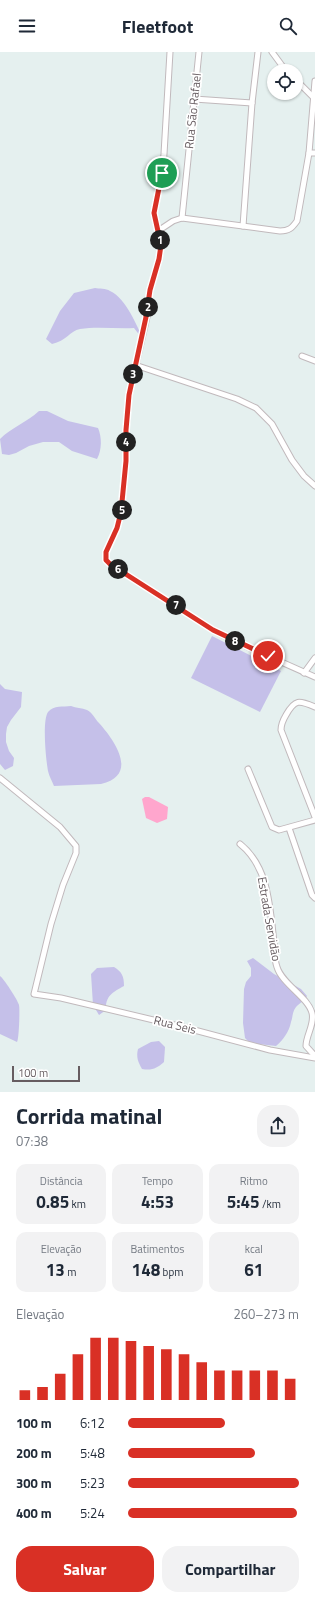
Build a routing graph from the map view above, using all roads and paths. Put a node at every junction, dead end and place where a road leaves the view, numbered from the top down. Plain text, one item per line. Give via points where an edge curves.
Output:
1 (170, 52) edge
2 (199, 52) edge
3 (258, 52) edge
4 (272, 52) edge
5 (281, 64) edge
6 (315, 81) edge
7 (303, 87) edge
8 (313, 97) junction
9 (194, 99) junction
10 (252, 103) junction
11 (309, 153) junction
12 (315, 153) edge
13 (182, 218) junction
14 (243, 226) junction
15 (158, 231) junction
16 (302, 356) dead end
17 (315, 361) edge
18 (135, 366) junction
19 (315, 486) edge
20 (315, 658) edge
21 (304, 673) junction
22 (315, 677) edge
23 (315, 707) edge
24 (248, 770) dead end
25 (0, 778) edge
26 (315, 817) edge
27 (315, 820) edge
28 (289, 828) junction
29 (240, 844) dead end
30 (315, 898) edge
31 (315, 1057) edge

1 - 15 street via 164,154 154,213
2 - 9 street, Rua São Rafael
3 - 10 street
4 - 5 street
6 - 8 street
7 - 8 street
8 - 11 street
9 - 10 street
9 - 13 street, Rua São Rafael
10 - 14 street
11 - 12 street
11 - 14 street via 294,226 286,231 280,231
13 - 14 street
13 - 15 street
15 - 18 street via 161,245 159,259
16 - 17 street
18 - 19 street via 237,399 256,408 272,424 292,460
18 - 21 street via 127,407 126,461 121,512 106,552 106,560 213,630
20 - 21 street
21 - 22 street
23 - 26 street via 295,703 291,706 281,730
24 - 28 street via 272,827 279,830
25 - 31 street, Rua Seis via 60,827 76,846 76,853 51,924 35,995 61,998 270,1050
27 - 28 street
28 - 30 street via 312,896
29 - 31 street, Estrada Servidão via 253,857 262,876 271,916 275,961 279,972 312,1013 306,1046

